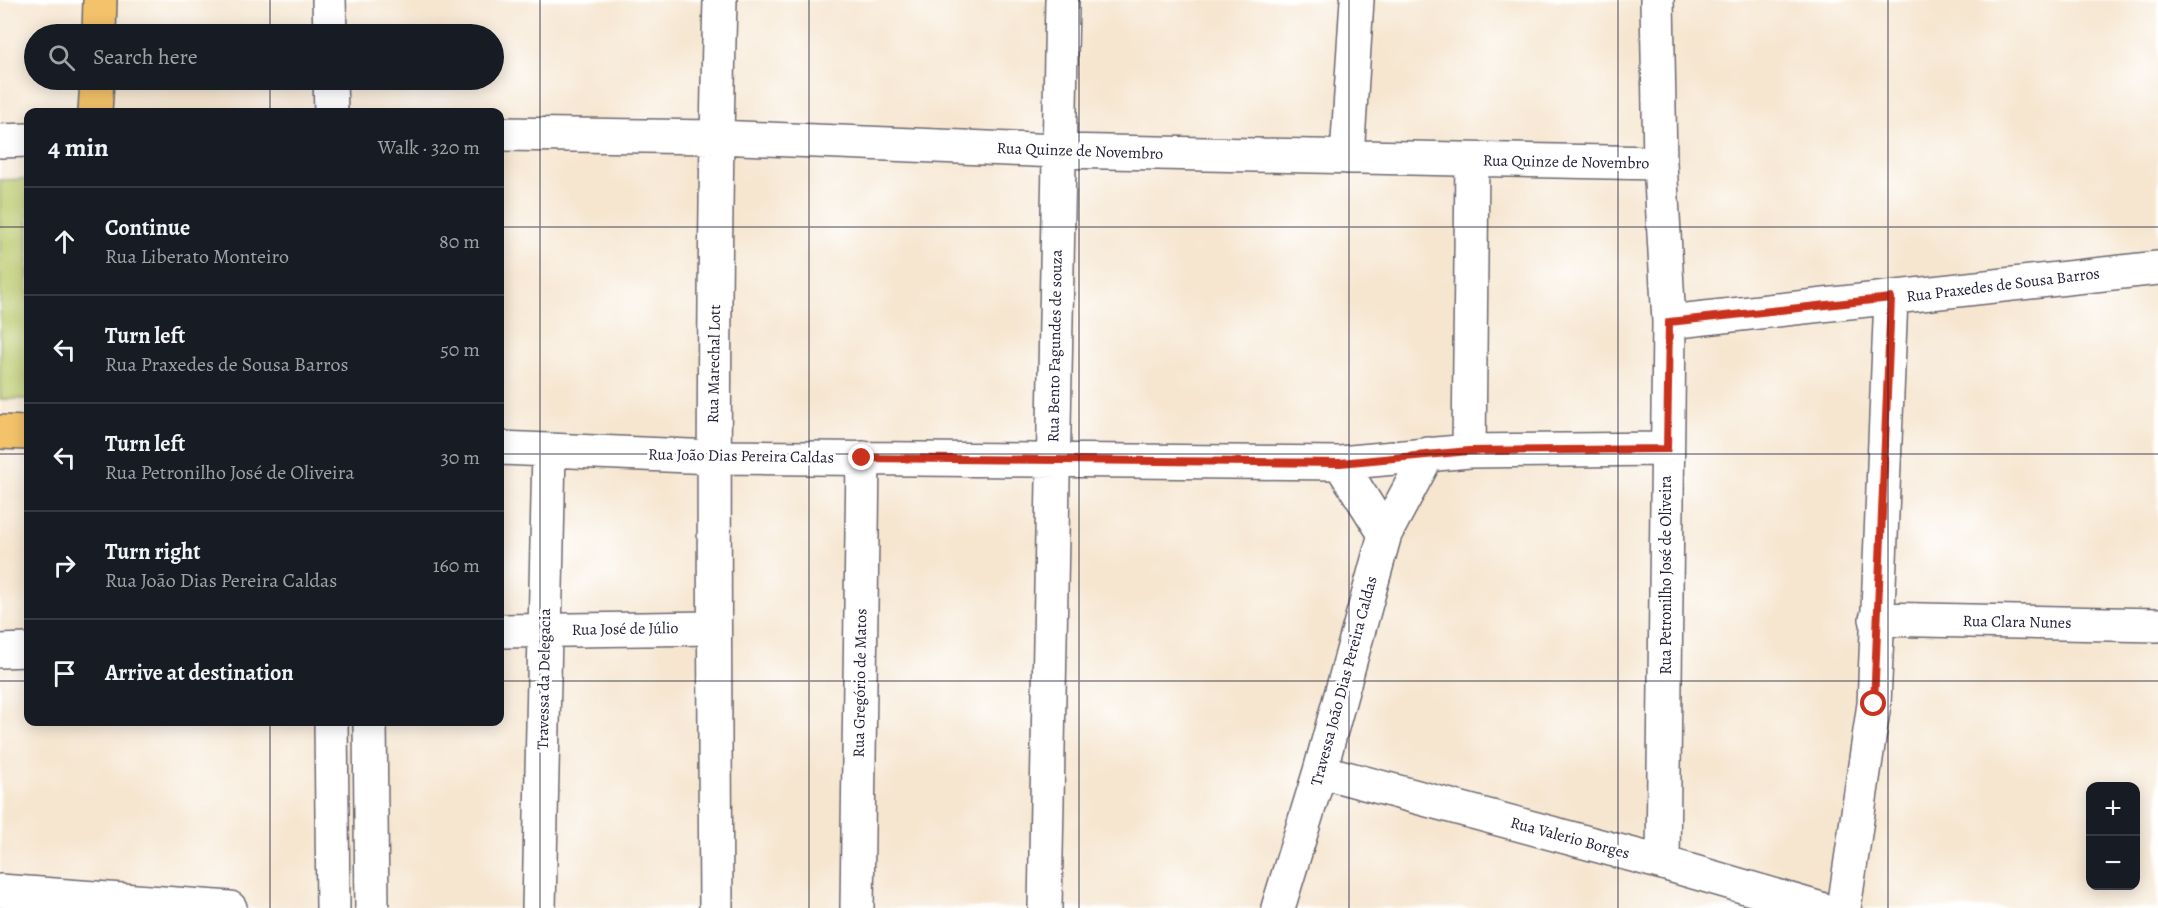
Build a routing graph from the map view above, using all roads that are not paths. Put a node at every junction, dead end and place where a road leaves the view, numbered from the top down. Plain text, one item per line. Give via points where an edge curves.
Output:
1 (100, 0) edge
2 (329, 0) edge
3 (720, 0) edge
4 (1062, 0) edge
5 (1357, 0) edge
6 (1658, 0) edge
7 (99, 24) edge
8 (330, 24) edge
9 (96, 90) edge
10 (330, 90) edge
11 (95, 108) edge
12 (330, 108) edge
13 (504, 134) edge
14 (716, 137) junction
15 (24, 140) edge
16 (0, 141) edge
17 (1059, 151) junction
18 (1347, 157) junction
19 (1472, 160) junction
20 (1660, 163) junction
21 (2158, 268) edge
22 (1891, 298) junction
23 (1669, 322) junction
24 (0, 432) edge
25 (24, 433) edge
26 (504, 448) edge
27 (1667, 449) junction
28 (549, 451) junction
29 (1469, 451) junction
30 (1428, 454) junction
31 (713, 457) junction
32 (862, 458) junction
33 (1053, 460) junction
34 (1340, 463) junction
35 (1384, 534) junction
36 (1876, 619) junction
37 (2158, 625) edge
38 (714, 628) junction
39 (545, 630) junction
40 (504, 631) edge
41 (24, 650) edge
42 (0, 651) edge
43 (331, 726) edge
44 (370, 726) edge
45 (1320, 771) junction
46 (1663, 863) junction
47 (0, 891) edge
48 (230, 908) edge
49 (333, 908) edge
50 (372, 908) edge
51 (539, 908) edge
52 (716, 908) edge
53 (857, 908) edge
54 (1046, 908) edge
55 (1278, 908) edge
56 (1818, 908) edge
57 (1844, 908) edge

1 - 7 main road
2 - 8 street
3 - 14 street, Rua Marechal Lott
4 - 17 street, Rua Bento Fagundes de souza
5 - 18 street
6 - 20 street, Rua Petronilho José de Oliveira
9 - 11 main road
10 - 12 street
13 - 14 street, Rua Quinze de Novembro
14 - 17 street, Rua Quinze de Novembro
14 - 31 street, Rua Marechal Lott
15 - 16 street
17 - 18 street, Rua Quinze de Novembro
17 - 33 street, Rua Bento Fagundes de souza
18 - 19 street, Rua Quinze de Novembro
19 - 20 street, Rua Quinze de Novembro
19 - 29 street
20 - 23 street, Rua Petronilho José de Oliveira
21 - 22 street, Rua Praxedes de Sousa Barros
22 - 23 street, Rua Praxedes de Sousa Barros
22 - 36 street
23 - 27 street, Rua Petronilho José de Oliveira
24 - 25 main road
26 - 28 street, Rua João Dias Pereira Caldas
27 - 29 street, Rua João Dias Pereira Caldas
27 - 46 street, Rua Petronilho José de Oliveira
28 - 31 street, Rua João Dias Pereira Caldas
28 - 39 street, Travessa da Delegacia
29 - 30 street, Rua João Dias Pereira Caldas
30 - 34 street, Rua João Dias Pereira Caldas
30 - 35 street, Travessa João Dias Pereira Caldas
31 - 32 street, Rua João Dias Pereira Caldas
31 - 38 street, Rua Marechal Lott
32 - 33 street, Rua João Dias Pereira Caldas
32 - 53 street, Rua Gregório de Matos
33 - 34 street, Rua João Dias Pereira Caldas
33 - 54 street, Rua Bento Fagundes de souza
34 - 35 street
35 - 45 street, Travessa João Dias Pereira Caldas
36 - 37 street, Rua Clara Nunes
36 - 57 street via 1874,704
38 - 39 street, Rua José de Júlio
38 - 52 street, Rua Marechal Lott
39 - 40 street, Rua José de Júlio
39 - 51 street, Travessa da Delegacia
41 - 42 street
43 - 49 street
44 - 50 street
45 - 46 street, Rua Valerio Borges
45 - 55 street, Travessa João Dias Pereira Caldas
46 - 56 street, Rua Valerio Borges
47 - 48 street

